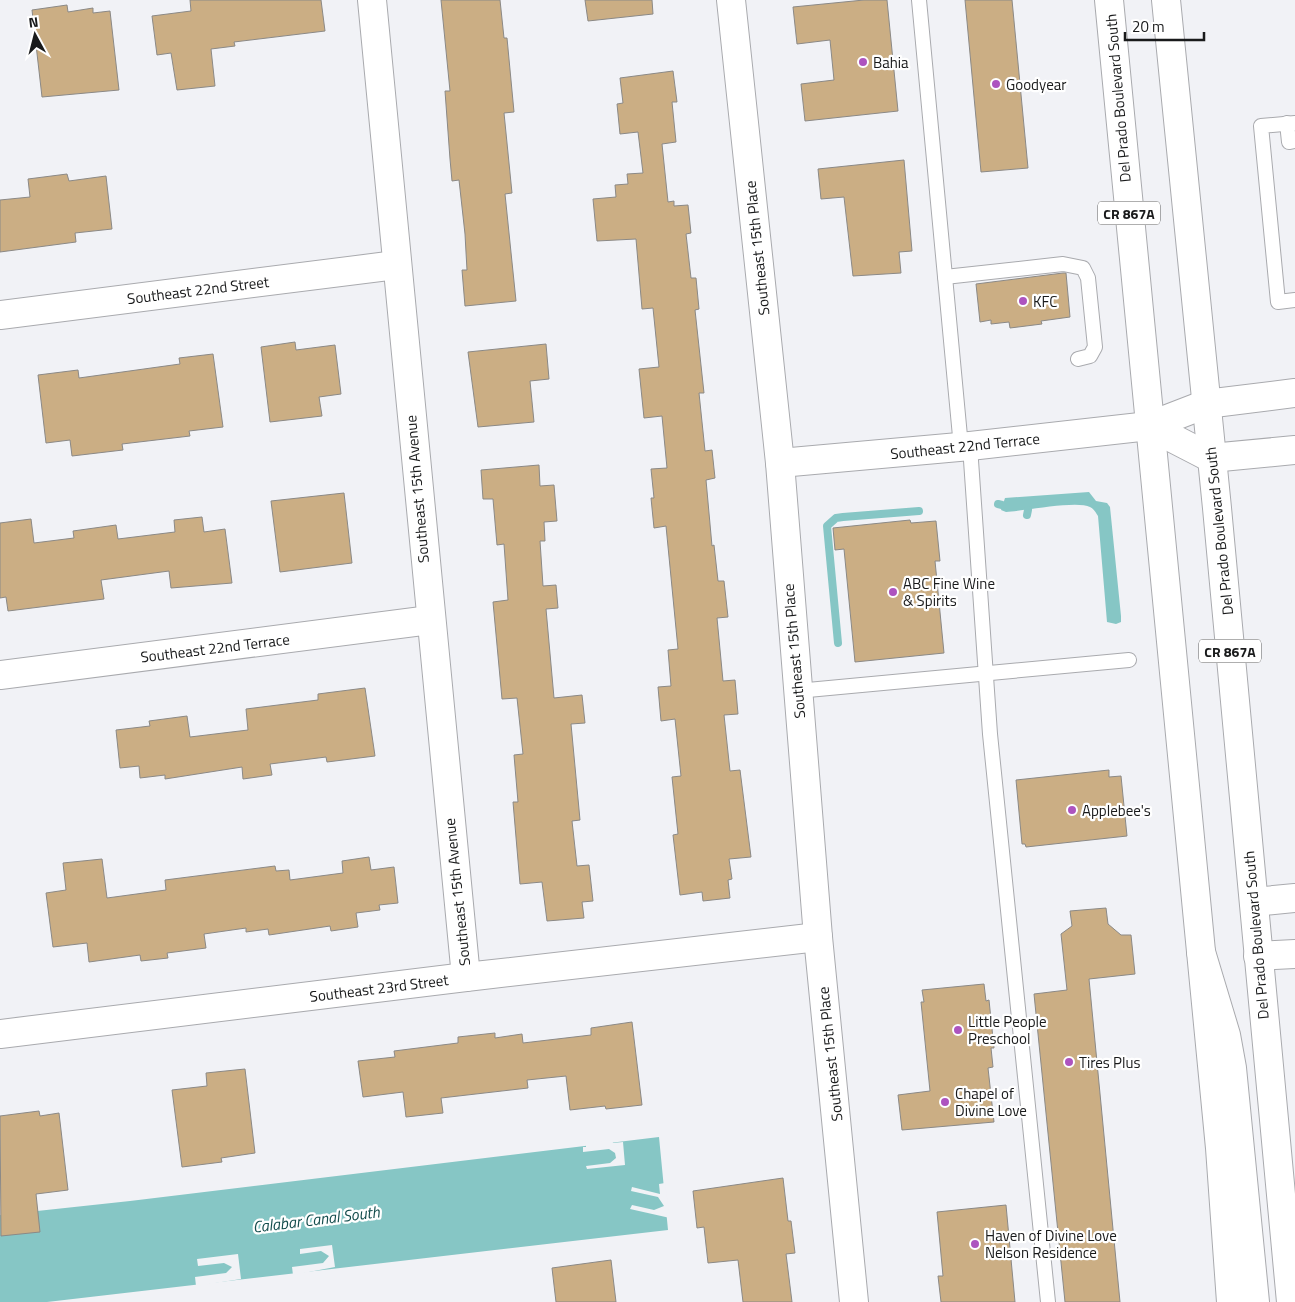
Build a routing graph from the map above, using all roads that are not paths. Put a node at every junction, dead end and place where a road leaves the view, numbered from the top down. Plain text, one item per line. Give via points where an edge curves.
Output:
1 (372, 0) edge
2 (731, 0) edge
3 (919, 0) edge
4 (1109, 0) edge
5 (1166, 0) edge
6 (1291, 123) edge
7 (1295, 141) edge
8 (396, 265) junction
9 (945, 277) junction
10 (1295, 300) edge
11 (0, 315) edge
12 (1078, 359) dead end
13 (1295, 393) edge
14 (1206, 404) junction
15 (1149, 426) junction
16 (966, 447) junction
17 (1295, 450) edge
18 (1211, 458) junction
19 (780, 463) junction
20 (430, 620) junction
21 (1129, 660) dead end
22 (986, 673) junction
23 (0, 675) edge
24 (797, 691) junction
25 (1295, 898) edge
26 (1254, 902) junction
27 (818, 937) junction
28 (1201, 952) junction
29 (1295, 954) edge
30 (1258, 956) junction
31 (466, 977) junction
32 (0, 1034) edge
33 (854, 1302) edge
34 (1048, 1302) edge
35 (1231, 1302) edge
36 (1255, 1302) edge
37 (1291, 1302) edge

1 - 8 main road, Southeast 15th Avenue
2 - 19 main road, Southeast 15th Place
3 - 9 lane
4 - 15 main road, Del Prado Boulevard South / CR 867A
5 - 14 main road, Del Prado Boulevard South / CR 867A
6 - 7 lane via 1289,142
6 - 10 lane via 1261,126 1278,302
8 - 11 main road, Southeast 22nd Street
8 - 20 main road, Southeast 15th Avenue
9 - 12 lane via 1062,264 1083,268 1088,278 1095,347 1090,356
9 - 16 lane
13 - 14 main road, Southeast 22nd Terrace
14 - 15 main road, Southeast 22nd Terrace
14 - 18 main road, Del Prado Boulevard South / CR 867A
15 - 16 main road, Southeast 22nd Terrace
15 - 18 main road
15 - 28 main road, Del Prado Boulevard South / CR 867A
16 - 19 main road, Southeast 22nd Terrace
16 - 22 lane
17 - 18 main road
18 - 26 main road, Del Prado Boulevard South / CR 867A
19 - 24 main road, Southeast 15th Place
20 - 23 main road, Southeast 22nd Terrace
20 - 31 main road, Southeast 15th Avenue
21 - 22 lane
22 - 24 lane
22 - 34 lane
24 - 27 main road, Southeast 15th Place
25 - 26 main road
26 - 30 main road, Del Prado Boulevard South / CR 867A
27 - 31 main road, Southeast 23rd Street
27 - 33 main road, Southeast 15th Place
28 - 35 main road, Del Prado Boulevard South / CR 867A
28 - 36 main road via 1226,1034 1232,1068
29 - 30 main road
30 - 37 main road, Del Prado Boulevard South / CR 867A
31 - 32 main road, Southeast 23rd Street

